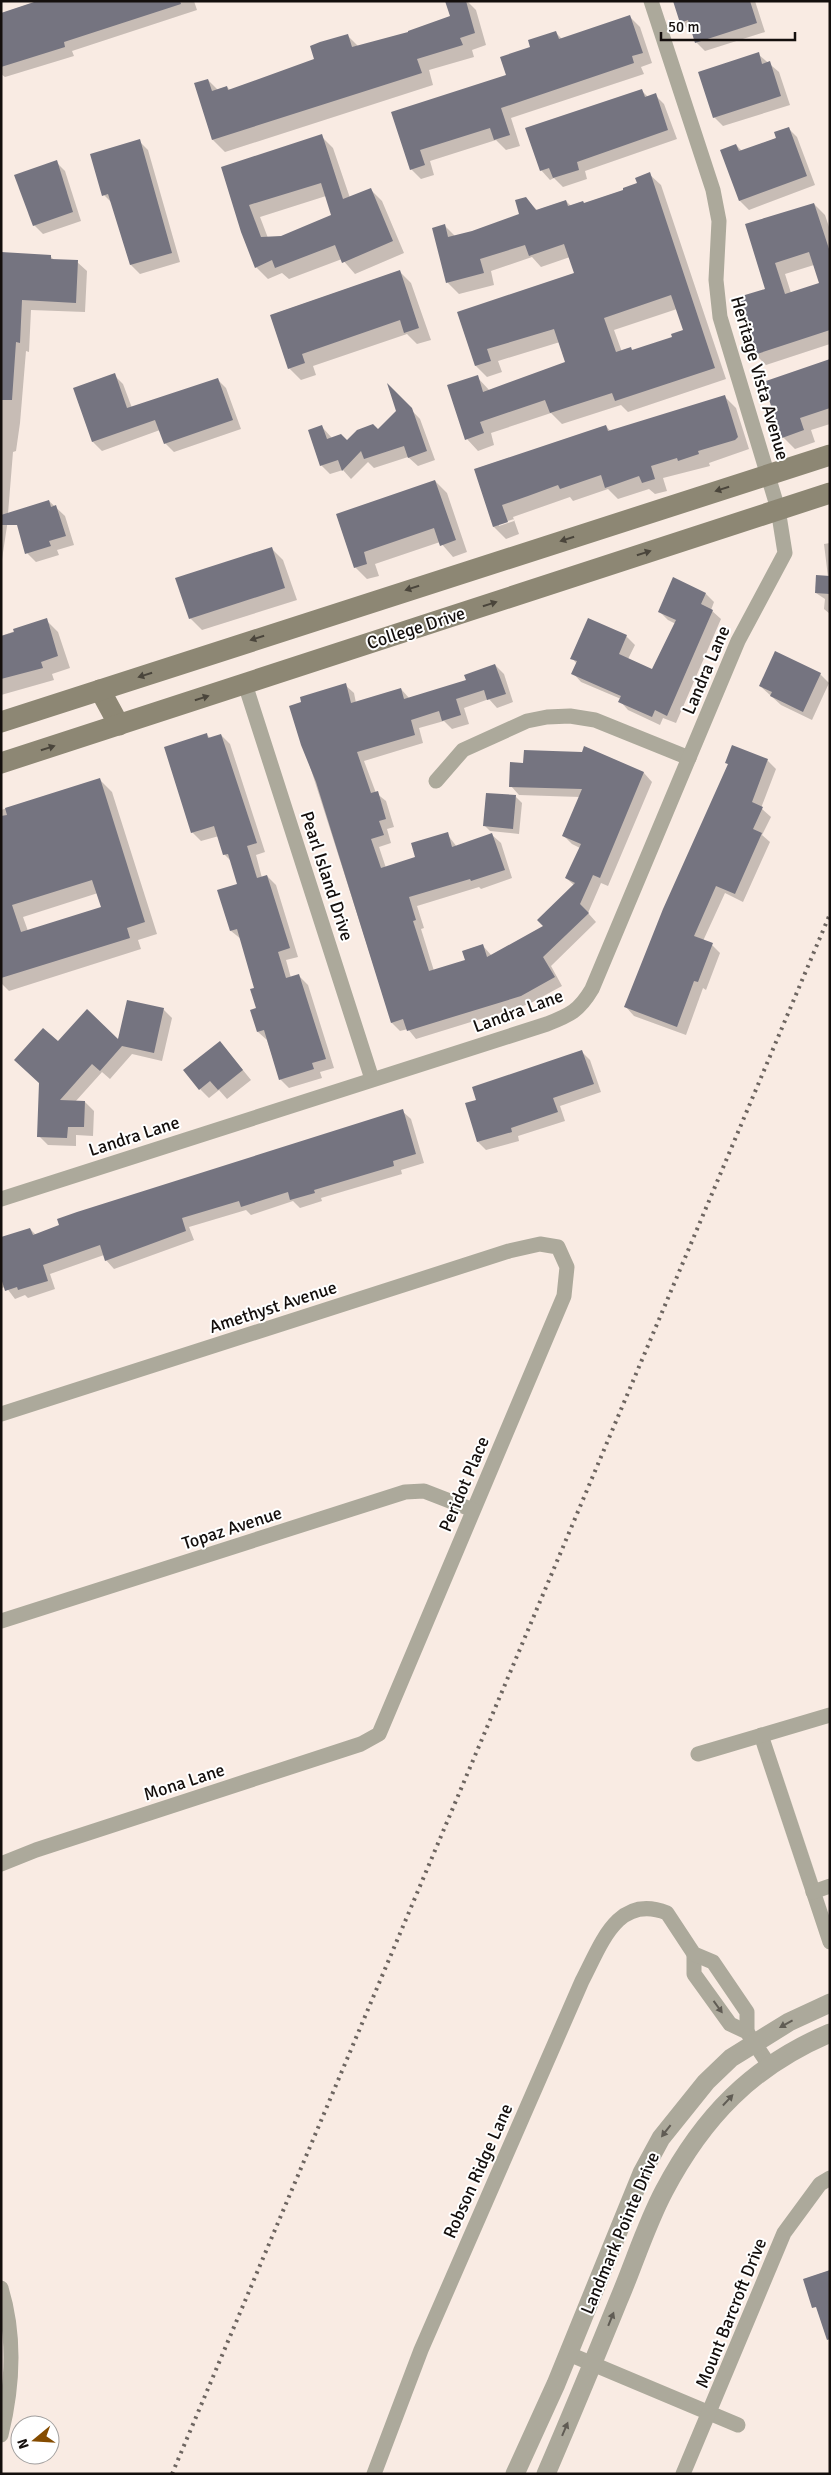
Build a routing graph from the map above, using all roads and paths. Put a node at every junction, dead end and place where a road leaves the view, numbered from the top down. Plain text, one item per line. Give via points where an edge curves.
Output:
1 (651, 1) edge
2 (830, 455) edge
3 (768, 475) junction
4 (830, 493) edge
5 (778, 509) junction
6 (245, 684) junction
7 (100, 690) junction
8 (1, 722) edge
9 (119, 725) junction
10 (689, 758) junction
11 (1, 763) edge
12 (436, 781) dead end
13 (372, 1079) junction
14 (1, 1198) edge
15 (558, 1247) joint
16 (1, 1414) edge
17 (473, 1510) junction
18 (1, 1621) edge
19 (830, 1715) edge
20 (379, 1734) joint
21 (760, 1735) junction
22 (698, 1754) dead end
23 (1, 1864) edge
24 (830, 1886) edge
25 (813, 1892) junction
26 (830, 1942) edge
27 (694, 1954) junction
28 (830, 2003) edge
29 (830, 2033) edge
30 (751, 2037) junction
31 (769, 2065) junction
32 (830, 2178) edge
33 (1, 2288) edge
34 (569, 2354) junction
35 (593, 2364) junction
36 (6, 2392) edge
37 (710, 2413) junction
38 (738, 2425) dead end
39 (1, 2435) edge
40 (374, 2474) edge
41 (515, 2474) edge
42 (546, 2474) edge
43 (683, 2474) edge

1 - 3 street, Heritage Vista Avenue via 713,190 718,221 716,280 720,317
2 - 3 main road
3 - 5 street, Landra Lane
3 -> 7 main road
4 - 5 main road, College Drive
6 -> 5 main road, College Drive
5 - 10 street, Landra Lane via 785,553 738,641
9 -> 6 main road, College Drive
6 - 13 street, Pearl Island Drive
7 - 8 main road
7 - 9 main road
11 -> 9 main road, College Drive
10 - 12 street via 596,720 547,717 527,721 463,750
10 - 13 street, Landra Lane via 592,989 582,1005 569,1016 547,1024
13 - 14 street, Landra Lane
15 - 16 street, Amethyst Avenue via 540,1244 509,1251
15 - 17 street, Peridot Place via 567,1267 564,1296
17 - 18 street, Topaz Avenue via 424,1491 404,1492
17 - 20 street, Peridot Place
19 - 21 street
20 - 23 street, Mona Lane via 361,1744
21 - 22 street
21 - 25 street
24 - 25 street
25 - 26 street
27 -> 30 street via 694,1974 730,2024
27 - 30 street via 713,1962 724,1977 747,2012
27 - 40 street, Robson Ridge Lane via 667,1912 647,1907 624,1914 608,1932 582,1981 421,2350
28 -> 30 street, Landmark Pointe Drive
29 - 31 street, Landmark Pointe Drive
30 - 31 street
30 -> 34 street, Landmark Pointe Drive via 706,2082 660,2138 642,2173
35 -> 31 street, Landmark Pointe Drive via 664,2192 698,2134 738,2089
32 - 37 street, Mount Barcroft Drive via 820,2184 784,2233
33 - 36 street via 12,2343
34 - 35 street
34 - 41 street, Landmark Pointe Drive
35 - 37 street
42 -> 35 street, Landmark Pointe Drive
36 - 39 street
37 - 38 street
37 - 43 street, Mount Barcroft Drive

